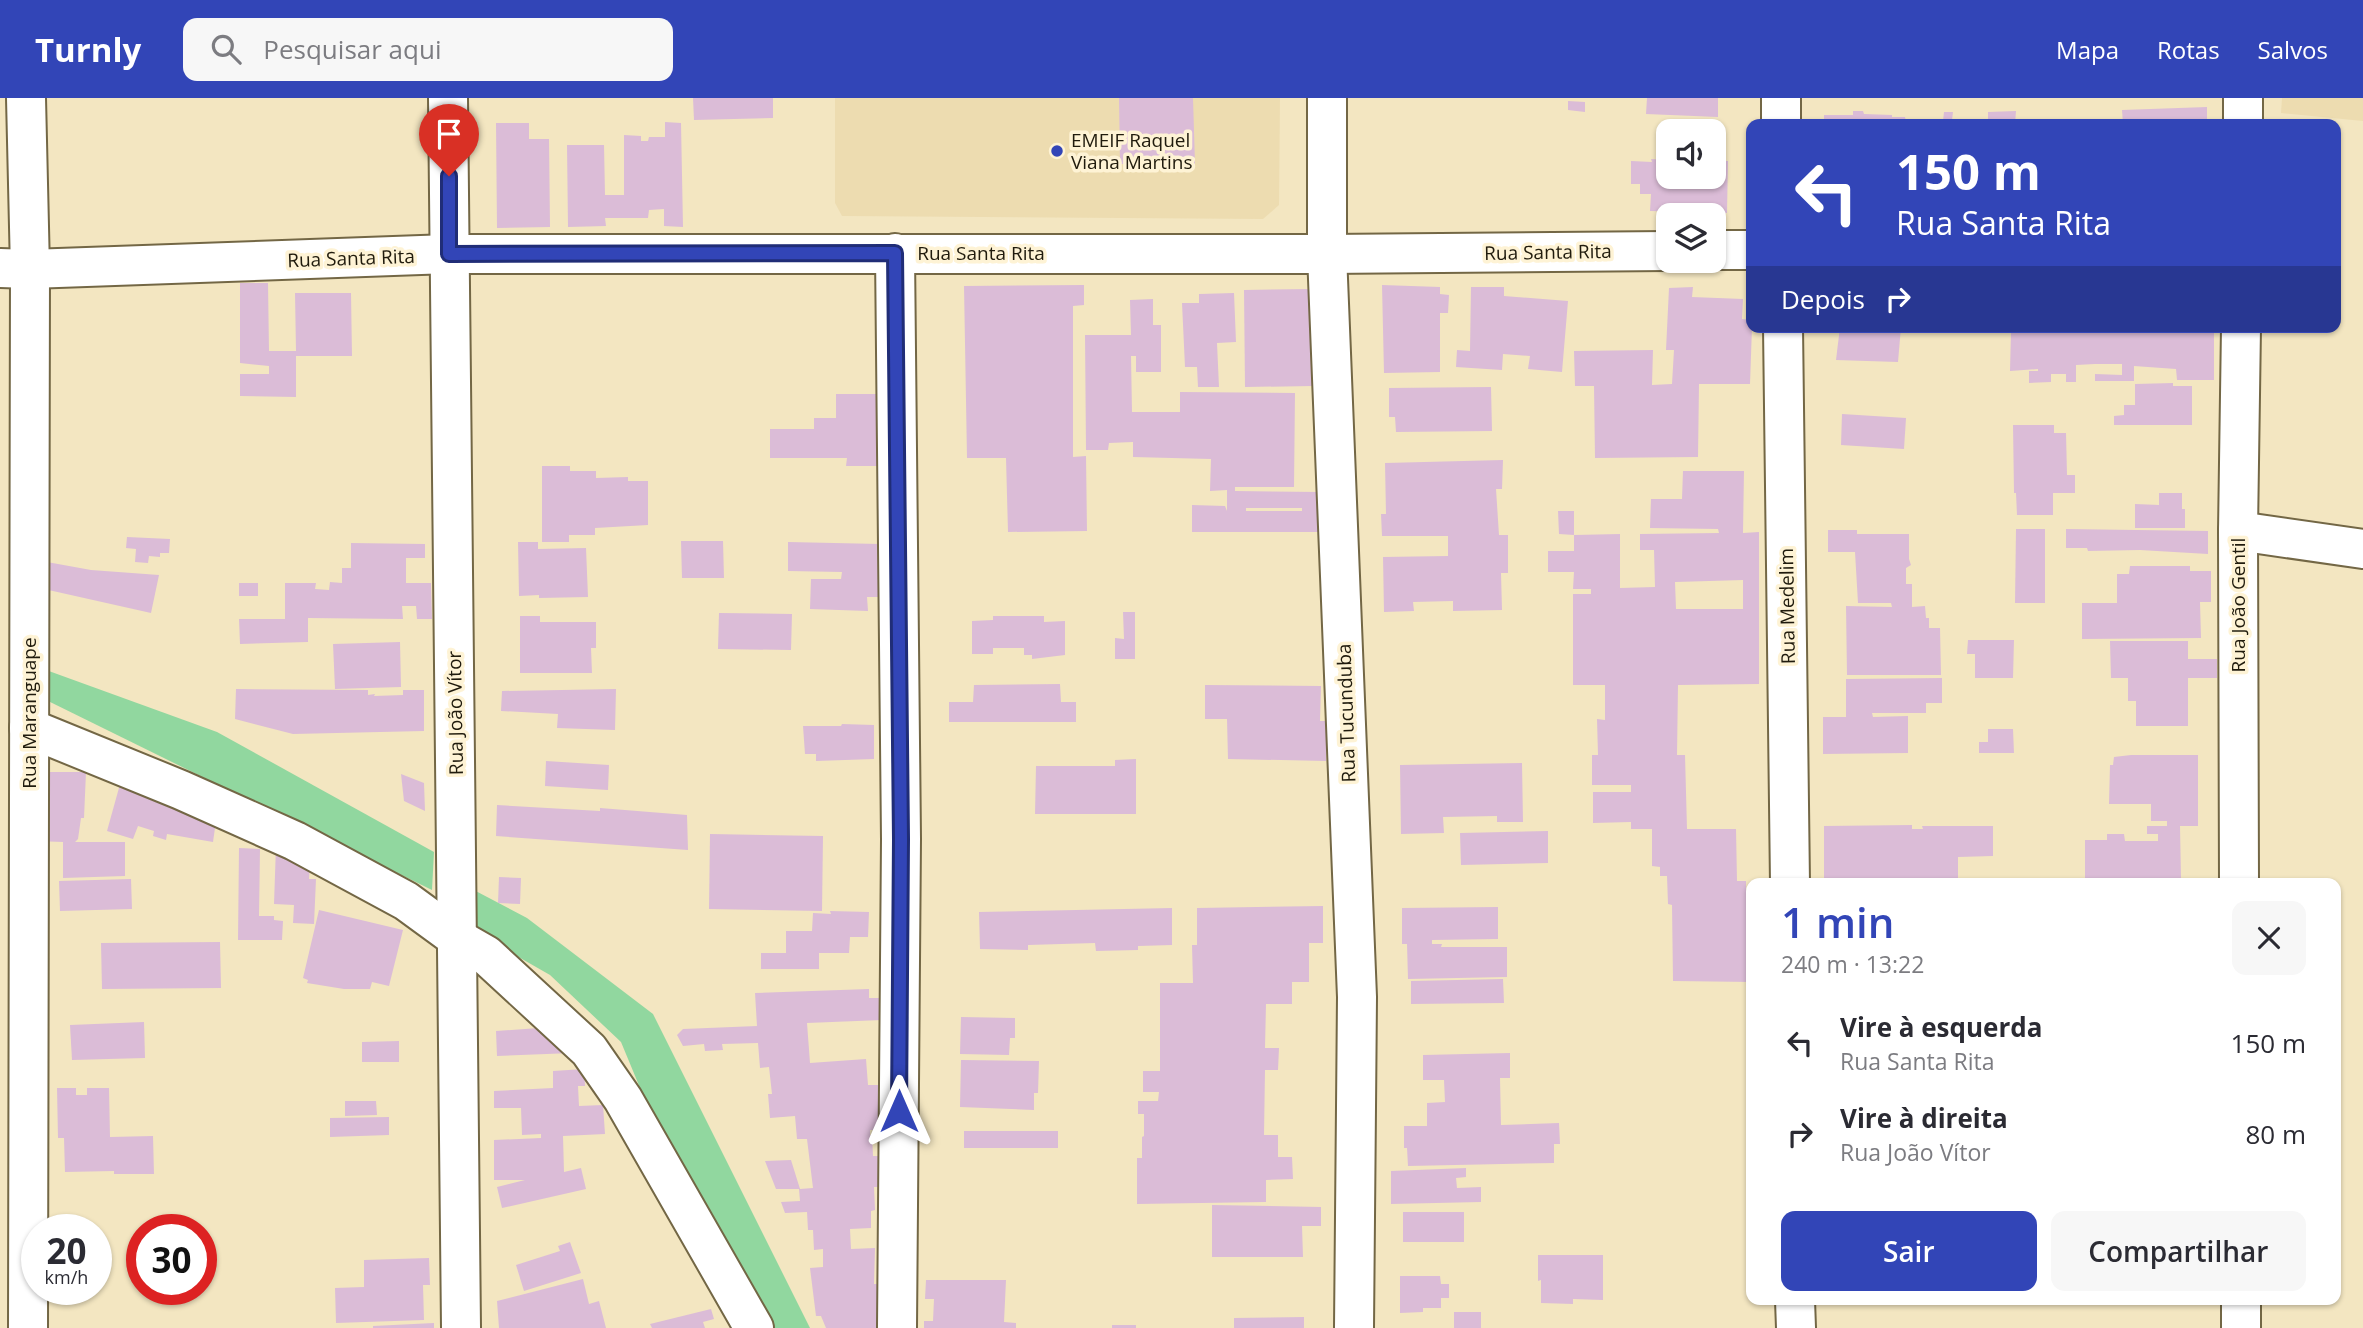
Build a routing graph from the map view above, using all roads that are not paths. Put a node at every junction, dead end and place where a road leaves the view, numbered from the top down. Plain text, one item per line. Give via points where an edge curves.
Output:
1 (26, 98) edge
2 (448, 98) edge
3 (1327, 98) edge
4 (1781, 98) edge
5 (2243, 98) edge
6 (1782, 119) edge
7 (2243, 119) edge
8 (1726, 250) edge
9 (1746, 250) edge
10 (1656, 251) edge
11 (895, 253) junction
12 (449, 254) junction
13 (1327, 254) junction
14 (15, 268) edge
15 (1783, 333) edge
16 (2241, 333) edge
17 (2238, 531) junction
18 (2363, 549) edge
19 (29, 728) junction
20 (1790, 878) edge
21 (2239, 878) edge
22 (458, 939) junction
23 (1796, 1305) edge
24 (2241, 1305) edge
25 (29, 1328) edge
26 (461, 1328) edge
27 (754, 1328) edge
28 (897, 1328) edge
29 (1354, 1328) edge
30 (1796, 1328) edge
31 (2241, 1328) edge

1 - 14 street, Rua Maranguape
2 - 12 street, Rua João Vítor
3 - 13 street, Rua Tucunduba
4 - 6 street
5 - 7 street
8 - 9 street
10 - 13 street, Rua Santa Rita
11 - 12 street, Rua Santa Rita
11 - 13 street, Rua Santa Rita
11 - 28 street via 901,839
12 - 14 street, Rua Santa Rita
12 - 22 street, Rua João Vítor
13 - 29 street, Rua Tucunduba via 1357,997
14 - 19 street, Rua Maranguape
15 - 20 street, Rua Medelim
16 - 17 street, Rua João Gentil
17 - 18 street
17 - 21 street, Rua João Gentil
19 - 22 street via 295,841 406,901
19 - 25 street, Rua Maranguape
22 - 26 street, Rua João Vítor
22 - 27 street via 486,955 589,1050 624,1098
23 - 30 street
24 - 31 street

